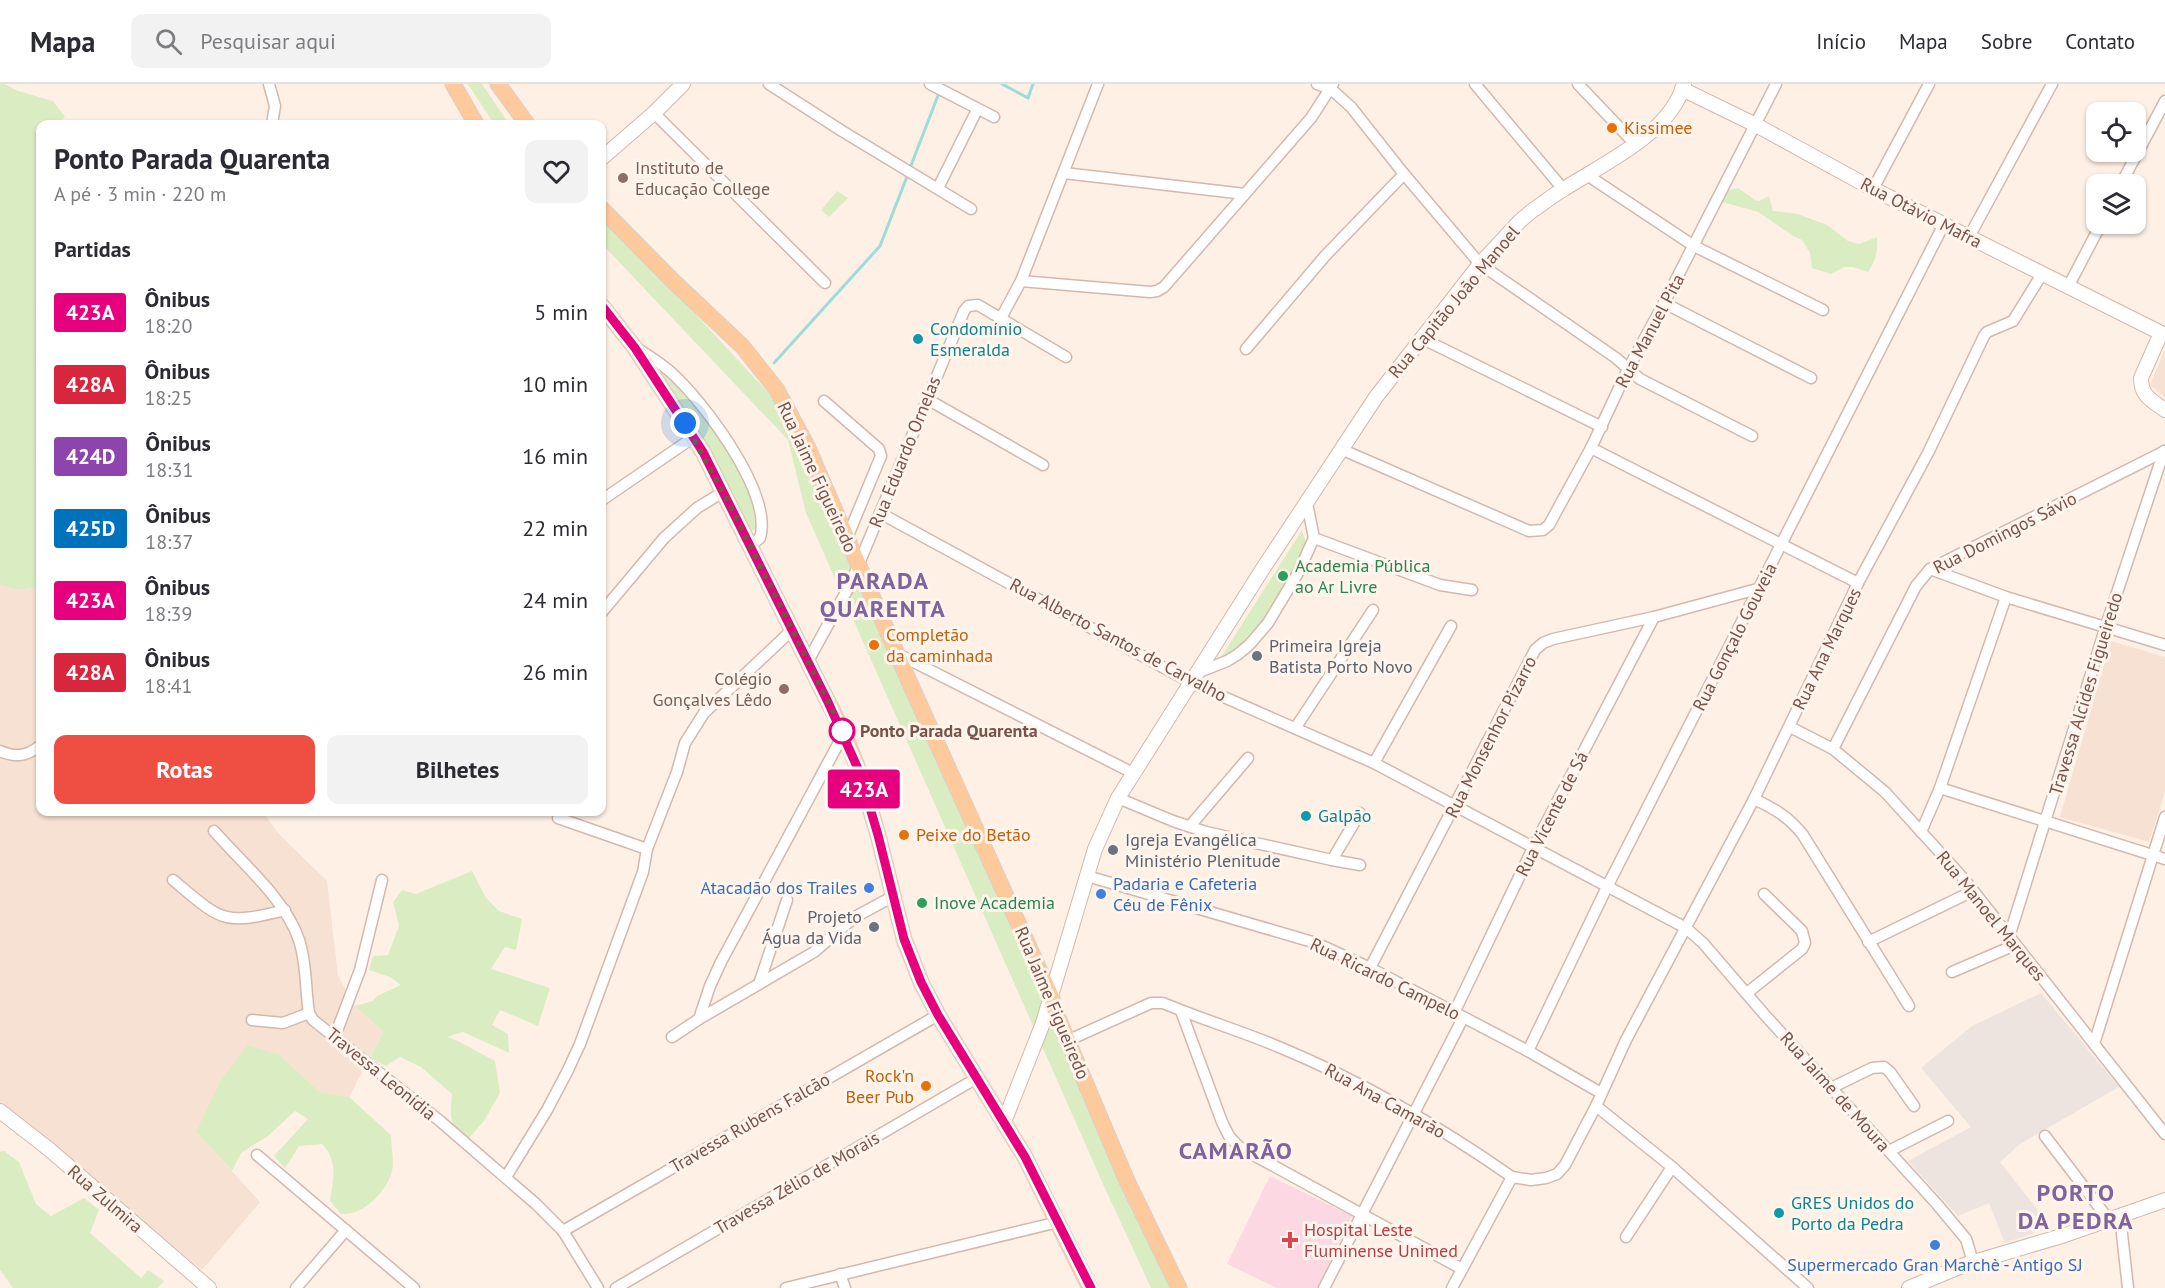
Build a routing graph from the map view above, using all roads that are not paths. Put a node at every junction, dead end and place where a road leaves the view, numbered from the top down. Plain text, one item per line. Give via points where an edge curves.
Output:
1 (269, 84) edge
2 (453, 84) edge
3 (498, 84) edge
4 (683, 84) edge
5 (769, 84) edge
6 (1098, 84) edge
7 (1317, 84) edge
8 (1475, 84) edge
9 (1578, 84) edge
10 (1776, 84) edge
11 (1929, 84) edge
12 (2052, 84) edge
13 (932, 85) edge
14 (1332, 86) edge
15 (1683, 87) edge
16 (2165, 101) edge
17 (977, 110) junction
18 (654, 113) junction
19 (994, 117) dead end
20 (272, 120) edge
21 (474, 120) edge
22 (524, 120) edge
23 (1756, 125) junction
24 (1635, 144) junction
25 (606, 155) edge
26 (1064, 173) junction
27 (1404, 174) junction
28 (2126, 174) edge
29 (1587, 175) junction
30 (938, 188) junction
31 (1563, 189) junction
32 (1873, 189) junction
33 (1245, 194) junction
34 (971, 209) dead end
35 (606, 213) edge
36 (1944, 224) junction
37 (2096, 234) edge
38 (1969, 237) junction
39 (1694, 246) junction
40 (1480, 264) junction
41 (2042, 274) junction
42 (1021, 281) junction
43 (825, 283) dead end
44 (2068, 287) junction
45 (1664, 303) junction
46 (1823, 310) dead end
47 (606, 311) edge
48 (1001, 318) junction
49 (2163, 329) edge
50 (1420, 338) junction
51 (635, 348) junction
52 (1246, 349) dead end
53 (1066, 357) dead end
54 (1628, 369) junction
55 (1811, 378) dead end
56 (927, 399) junction
57 (824, 401) dead end
58 (2165, 410) edge
59 (1602, 427) junction
60 (1752, 436) dead end
61 (694, 437) junction
62 (1591, 448) junction
63 (1343, 450) junction
64 (2165, 451) edge
65 (1043, 465) dead end
66 (723, 492) junction
67 (606, 497) edge
68 (1307, 503) junction
69 (880, 513) junction
70 (847, 538) junction
71 (1314, 538) junction
72 (750, 546) junction
73 (1778, 550) junction
74 (858, 567) junction
75 (1930, 569) junction
76 (1858, 583) junction
77 (1761, 588) junction
78 (1472, 590) dead end
79 (2006, 597) junction
80 (606, 607) edge
81 (1373, 610) dead end
82 (1654, 617) junction
83 (1451, 626) dead end
84 (2106, 626) junction
85 (791, 631) junction
86 (2165, 645) edge
87 (898, 654) junction
88 (808, 661) junction
89 (1196, 677) junction
90 (1296, 727) junction
91 (1790, 727) junction
92 (844, 733) junction
93 (36, 749) edge
94 (1833, 749) junction
95 (0, 751) edge
96 (1248, 758) dead end
97 (1374, 763) junction
98 (1133, 773) junction
99 (1940, 788) junction
100 (1118, 798) junction
101 (1754, 799) junction
102 (1456, 806) junction
103 (1360, 813) dead end
104 (2165, 817) edge
105 (558, 818) dead end
106 (2047, 822) junction
107 (1190, 826) junction
108 (214, 831) dead end
109 (1921, 832) junction
110 (1533, 848) junction
111 (647, 849) junction
112 (2154, 855) junction
113 (2165, 859) edge
114 (1332, 860) junction
115 (1360, 865) dead end
116 (1087, 876) junction
117 (173, 880) dead end
118 (382, 880) dead end
119 (1607, 887) junction
120 (1973, 891) junction
121 (1764, 894) dead end
122 (892, 897) junction
123 (787, 900) dead end
124 (285, 910) junction
125 (1686, 928) junction
126 (2012, 941) junction
127 (1868, 942) junction
128 (1370, 968) junction
129 (1952, 972) dead end
130 (759, 984) junction
131 (1747, 993) junction
132 (1052, 999) junction
133 (1909, 1006) dead end
134 (1181, 1011) junction
135 (309, 1013) junction
136 (938, 1015) junction
137 (1459, 1016) junction
138 (699, 1019) junction
139 (252, 1020) dead end
140 (335, 1036) junction
141 (672, 1038) dead end
142 (1069, 1040) junction
143 (2094, 1044) junction
144 (1528, 1051) junction
145 (977, 1078) junction
146 (1832, 1088) junction
147 (1601, 1094) junction
148 (1596, 1106) junction
149 (1914, 1106) dead end
150 (0, 1111) edge
151 (1414, 1113) junction
152 (1948, 1121) dead end
153 (1004, 1122) junction
154 (2165, 1134) edge
155 (2045, 1136) dead end
156 (1889, 1151) junction
157 (257, 1155) dead end
158 (1672, 1167) junction
159 (506, 1177) junction
160 (1512, 1177) junction
161 (2165, 1200) edge
162 (1361, 1214) junction
163 (2114, 1218) junction
164 (1058, 1222) junction
165 (346, 1230) junction
166 (563, 1231) junction
167 (1626, 1237) dead end
168 (1973, 1262) junction
169 (1462, 1269) junction
170 (840, 1274) junction
171 (209, 1288) edge
172 (296, 1288) edge
173 (414, 1288) edge
174 (598, 1288) edge
175 (616, 1288) edge
176 (786, 1288) edge
177 (845, 1288) edge
178 (1090, 1288) edge
179 (1179, 1288) edge
180 (1323, 1288) edge
181 (1452, 1288) edge
182 (1808, 1288) edge
183 (1909, 1288) edge
184 (2128, 1288) edge

1 - 20 street
2 - 21 main road
3 - 22 main road
4 - 18 main road
5 - 30 street
6 - 26 street
7 - 14 street
8 - 31 street
9 - 24 street
10 - 23 street, Rua Manuel Pita
11 - 32 street
12 - 38 street
13 - 17 street
14 - 27 street
14 - 33 street via 1311,118
15 - 23 main road, Rua Otávio Mafra
15 - 24 main road, Rua Capitão João Manoel via 1667,115
16 - 28 street
17 - 19 street
17 - 30 street
18 - 25 main road
18 - 43 street
23 - 32 main road, Rua Otávio Mafra
23 - 39 street, Rua Manuel Pita
24 - 29 main road, Rua Capitão João Manoel
26 - 33 street
26 - 42 street
27 - 40 street
27 - 52 street via 1325,256
29 - 31 main road, Rua Capitão João Manoel
29 - 39 street
30 - 34 street
31 - 40 main road, Rua Capitão João Manoel via 1520,221
32 - 36 main road, Rua Otávio Mafra
33 - 42 street via 1171,281 1157,291
35 - 70 main road, Rua Jaime Figueiredo via 762,369 807,446
36 - 38 main road, Rua Otávio Mafra
36 - 73 street, Rua Gonçalo Gouveia
37 - 44 street
38 - 41 main road, Rua Otávio Mafra
39 - 45 street, Rua Manuel Pita
39 - 46 street
40 - 50 main road, Rua Capitão João Manoel
40 - 54 street
41 - 44 main road, Rua Otávio Mafra
41 - 76 street, Rua Ana Marques via 2013,321 1984,336 1938,434
42 - 48 street
44 - 49 main road, Rua Otávio Mafra
45 - 54 street, Rua Manuel Pita
45 - 55 street
47 - 51 main road
48 - 53 street
48 - 56 street, Rua Eduardo Ornelas via 978,305 968,306
49 - 58 main road via 2141,378 2142,391
50 - 59 street
50 - 63 main road, Rua Capitão João Manoel
51 - 61 main road
51 - 72 street via 687,388 720,429 744,469 761,521 760,538
54 - 59 street, Rua Manuel Pita
54 - 60 street via 1653,387
56 - 65 street
56 - 69 street, Rua Eduardo Ornelas
57 - 70 street via 879,449 881,456
59 - 62 street, Rua Manuel Pita
61 - 66 main road
61 - 67 street
62 - 63 street, Rua Manuel Pita via 1549,525 1539,532
62 - 73 street
63 - 68 main road, Rua Capitão João Manoel
64 - 75 street, Rua Domingos Sávio
64 - 84 street, Travessa Alcides Figueiredo
66 - 72 main road
66 - 80 street via 677,526
68 - 71 street
68 - 89 main road, Rua Capitão João Manoel
69 - 74 street, Rua Eduardo Ornelas
69 - 89 street, Rua Alberto Santos de Carvalho
70 - 74 main road, Rua Jaime Figueiredo
71 - 78 street via 1440,585
71 - 89 street via 1269,623 1250,644
72 - 85 main road
73 - 76 street
73 - 77 street, Rua Gonçalo Gouveia
74 - 87 main road, Rua Jaime Figueiredo
74 - 88 street, Rua Eduardo Ornelas
75 - 79 street
75 - 94 street, Rua Domingos Sávio via 1916,586
76 - 91 street, Rua Ana Marques
77 - 82 street, Rua Monsenhor Pizarro
77 - 119 street, Rua Gonçalo Gouveia
79 - 84 street
79 - 99 street
81 - 90 street
82 - 102 street, Rua Monsenhor Pizarro via 1553,639 1535,650
82 - 110 street, Rua Vicente de Sá
83 - 97 street
84 - 86 street
84 - 106 street, Travessa Alcides Figueiredo
85 - 88 main road
85 - 111 street via 698,723 685,743
87 - 98 street
87 - 132 main road, Rua Jaime Figueiredo
88 - 92 main road
89 - 90 street, Rua Alberto Santos de Carvalho
89 - 98 main road, Rua Capitão João Manoel
90 - 97 street, Rua Alberto Santos de Carvalho
91 - 94 street, Rua Manoel Marques
91 - 101 street, Rua Ana Marques
92 - 122 main road via 868,801
92 - 138 street via 721,962
93 - 95 street via 18,757
94 - 109 street, Rua Manoel Marques via 1885,792
96 - 107 street
97 - 102 street, Rua Alberto Santos de Carvalho
98 - 100 main road, Rua Capitão João Manoel
99 - 106 street
99 - 109 street
100 - 107 street
100 - 116 main road, Rua Capitão João Manoel
101 - 125 street, Rua Ana Marques
101 - 127 street via 1792,821
102 - 110 street, Rua Alberto Santos de Carvalho
102 - 128 street, Rua Monsenhor Pizarro
103 - 114 street
104 - 112 street
105 - 111 street
106 - 112 street
106 - 126 street, Travessa Alcides Figueiredo
107 - 114 street
108 - 124 street
109 - 120 street, Rua Manoel Marques
110 - 119 street, Rua Alberto Santos de Carvalho
110 - 137 street, Rua Vicente de Sá
111 - 159 street via 643,872 580,1044 547,1110
112 - 113 street
112 - 143 street
114 - 115 street
116 - 128 street, Rua Ricardo Campelo via 1316,943
116 - 132 main road, Rua Capitão João Manoel
117 - 124 street via 212,912 225,917 251,919
118 - 140 street via 360,970
119 - 125 street, Rua Jaime de Moura
119 - 144 street, Rua Gonçalo Gouveia
120 - 126 street, Rua Manoel Marques
120 - 127 street
121 - 131 street via 1802,932 1805,943 1802,950
122 - 130 street via 855,917 814,952
122 - 136 main road via 913,965
123 - 130 street
124 - 135 street via 305,965
125 - 131 street, Rua Jaime de Moura
125 - 147 street, Rua Ana Marques
126 - 129 street
126 - 143 street, Rua Manoel Marques
127 - 133 street
128 - 137 street, Rua Ricardo Campelo
130 - 138 street
131 - 146 street, Rua Jaime de Moura
132 - 142 main road, Rua Jaime Figueiredo
132 - 153 main road, Rua Capitão João Manoel
134 - 142 street, Rua Ana Camarão via 1151,1003
134 - 151 street, Rua Ana Camarão via 1281,1048
134 - 162 street via 1229,1136 1239,1147
135 - 139 street via 283,1023
135 - 140 street, Travessa Leonídia
136 - 145 main road
136 - 166 street, Travessa Rubens Falcão
137 - 144 street, Rua Ricardo Campelo
137 - 151 street, Rua Vicente de Sá
138 - 141 street
140 - 159 street, Travessa Leonídia
142 - 179 main road, Rua Jaime Figueiredo via 1127,1181
143 - 154 street, Rua Manoel Marques
144 - 147 street, Rua Ricardo Campelo
145 - 153 main road
145 - 175 street, Travessa Zélio de Morais
146 - 149 street via 1872,1068 1884,1067
146 - 156 street, Rua Jaime de Moura
147 - 148 street
148 - 158 street
148 - 160 street via 1557,1174 1531,1180
150 - 171 main road, Rua Zulmira
151 - 160 street, Rua Ana Camarão
151 - 162 street, Rua Vicente de Sá
152 - 156 street
153 - 164 main road
155 - 163 street
156 - 168 street, Rua Jaime de Moura via 1966,1239
157 - 165 street
158 - 167 street
158 - 182 street
159 - 166 street, Travessa Leonídia
160 - 169 street
161 - 163 main road
162 - 169 street
162 - 180 street, Rua Vicente de Sá
163 - 168 main road
163 - 184 street
164 - 170 street
164 - 178 main road
165 - 172 street
165 - 173 street
166 - 174 street, Travessa Leonídia
168 - 183 main road
169 - 181 street
170 - 176 street
170 - 177 street

